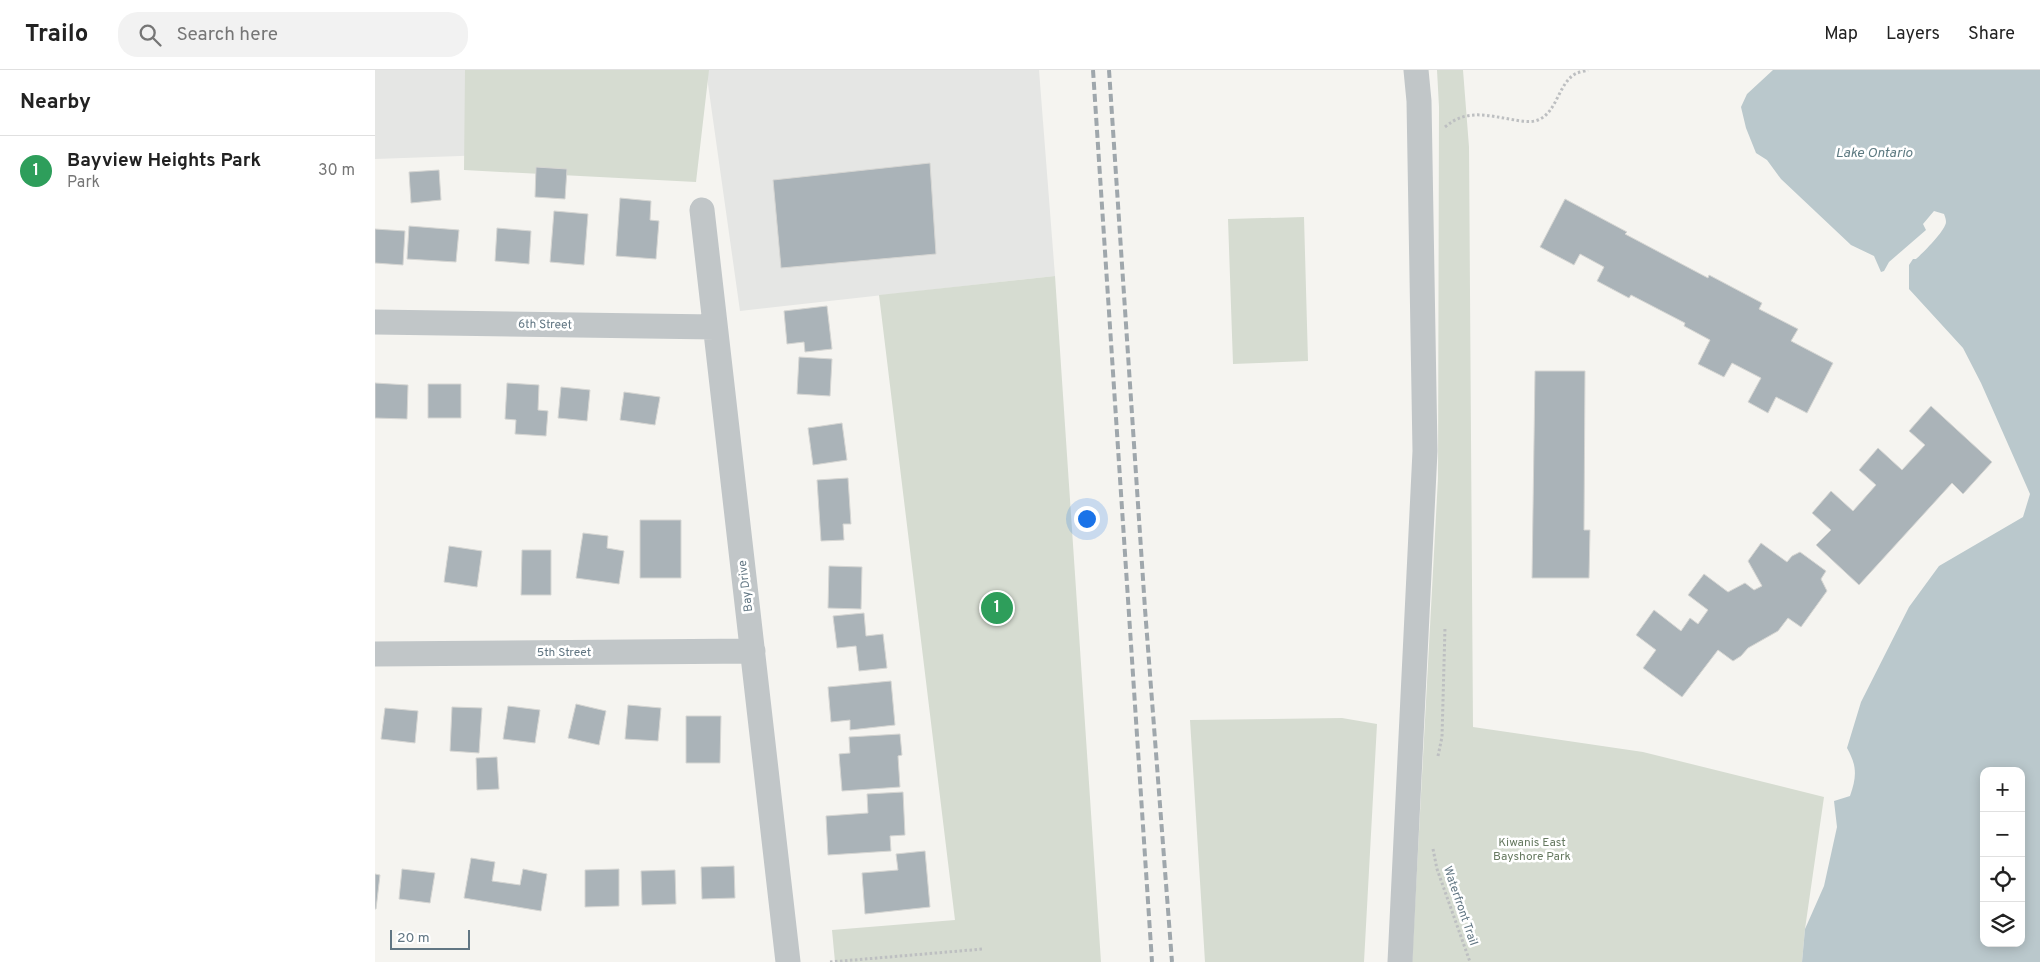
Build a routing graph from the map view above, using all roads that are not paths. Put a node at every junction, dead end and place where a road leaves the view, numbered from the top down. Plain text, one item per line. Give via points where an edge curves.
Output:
1 (1416, 70) edge
2 (702, 210) dead end
3 (375, 322) edge
4 (715, 327) junction
5 (753, 651) junction
6 (375, 654) edge
7 (788, 962) edge
8 (1400, 962) edge

1 - 8 street via 1425,451
2 - 4 street, Bay Drive
3 - 4 street, 6th Street
4 - 5 street, Bay Drive
5 - 6 street, 5th Street
5 - 7 street, Bay Drive

